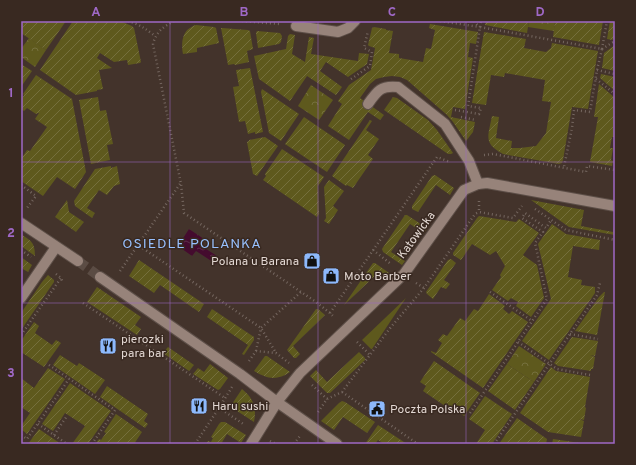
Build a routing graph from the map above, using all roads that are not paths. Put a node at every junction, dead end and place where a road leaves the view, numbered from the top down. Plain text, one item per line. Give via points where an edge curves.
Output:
1 (355, 21) edge
2 (296, 26) road end
3 (368, 104) dead end
4 (478, 184) junction
5 (615, 206) edge
6 (21, 223) edge
7 (56, 247) junction
8 (78, 261) tunnel mouth
9 (100, 277) tunnel mouth
10 (21, 298) edge
11 (277, 402) junction
12 (251, 444) edge
13 (337, 444) edge

1 - 2 street via 348,28 338,32
3 - 4 street via 380,90 389,86 398,87 445,124 468,160
4 - 5 street via 487,183
4 - 11 street, Katowicka via 464,190 404,274 300,373
6 - 7 street
7 - 8 street
7 - 10 street
9 - 11 street
11 - 12 street, Katowicka
11 - 13 street

